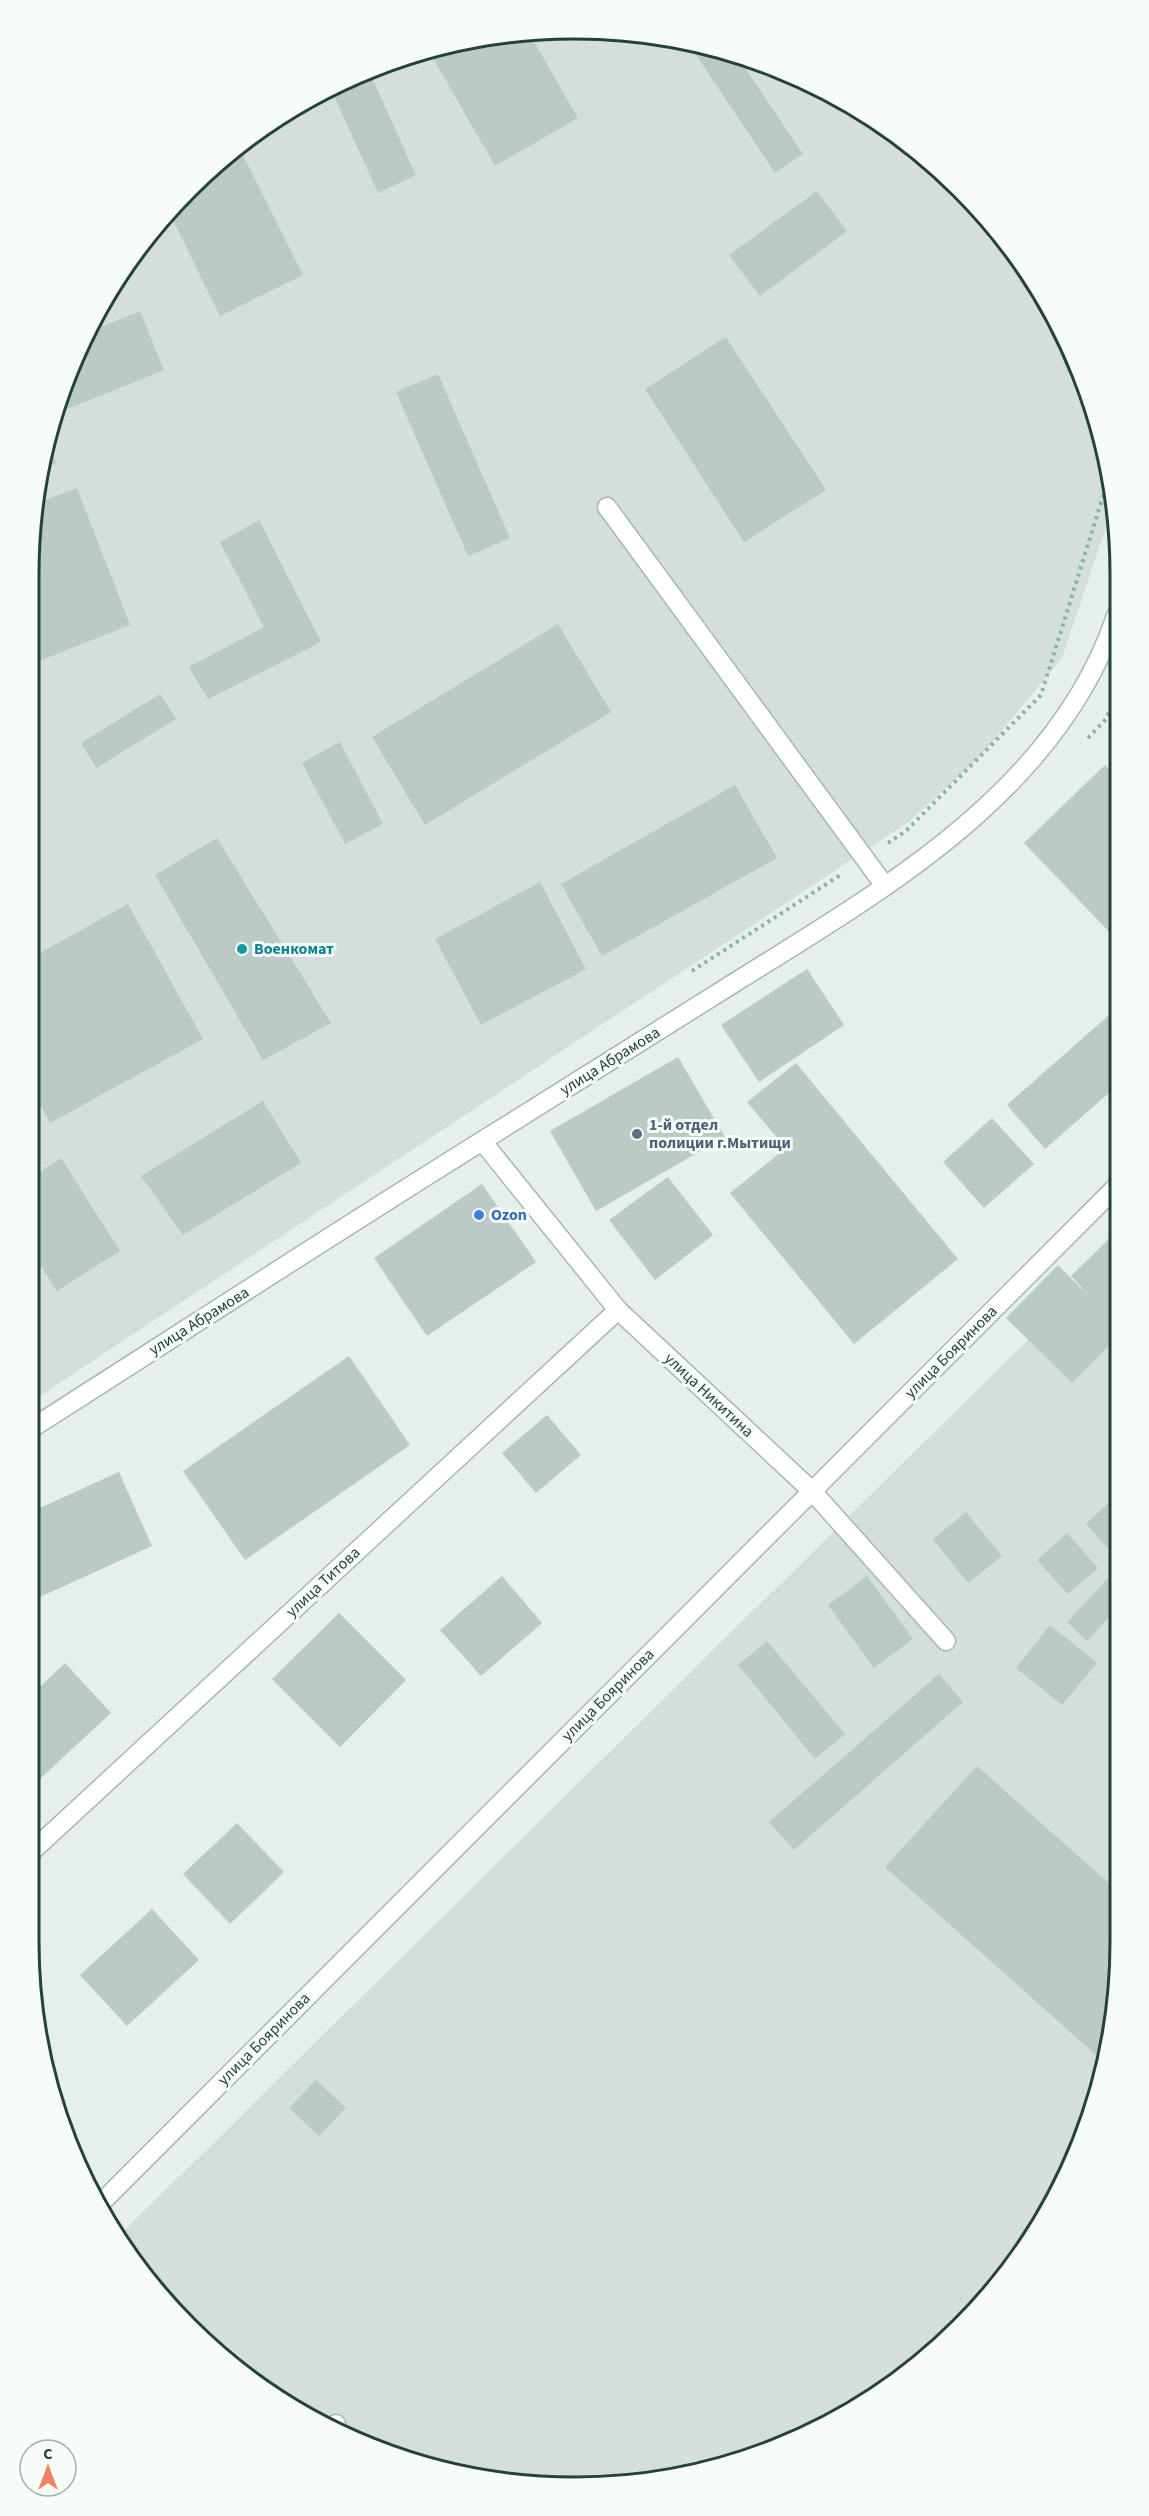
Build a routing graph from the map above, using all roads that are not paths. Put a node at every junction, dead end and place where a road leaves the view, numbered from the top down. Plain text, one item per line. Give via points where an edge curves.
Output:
1 (607, 507) dead end
2 (1110, 631) edge
3 (885, 885) junction
4 (482, 1141) junction
5 (1110, 1193) edge
6 (618, 1310) junction
7 (39, 1423) edge
8 (812, 1491) junction
9 (946, 1641) dead end
10 (39, 1844) edge
11 (105, 2199) edge

1 - 3 street
2 - 3 street, улица Абрамова via 1091,678 1062,724 1027,766 937,849
3 - 4 street, улица Абрамова via 850,911
4 - 6 street, улица Никитина
4 - 7 street, улица Абрамова
5 - 8 street, улица Бояринова
6 - 8 street, улица Никитина
6 - 10 street, улица Титова
8 - 9 street, улица Никитина
8 - 11 street, улица Бояринова

